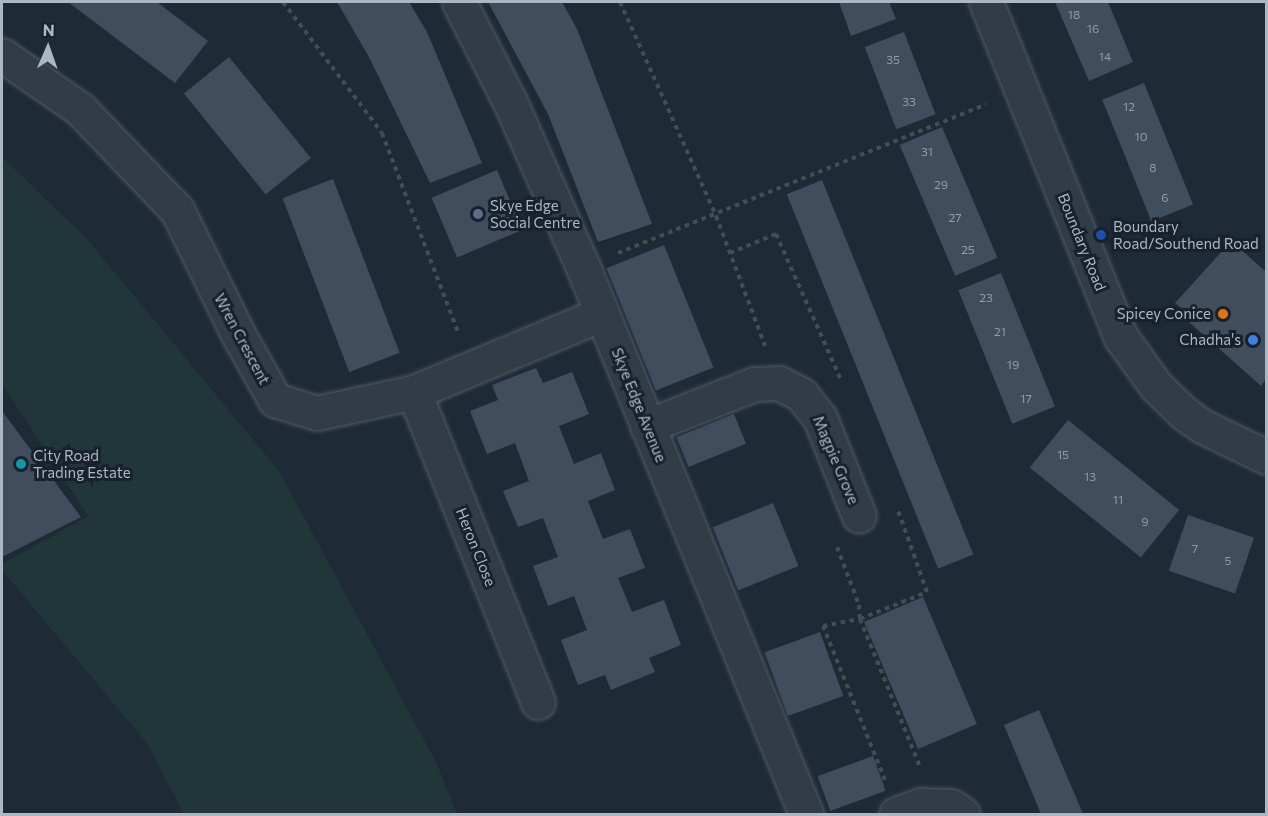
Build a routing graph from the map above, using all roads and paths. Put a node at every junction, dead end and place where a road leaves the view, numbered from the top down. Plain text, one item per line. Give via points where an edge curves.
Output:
1 (283, 2) edge
2 (459, 2) edge
3 (620, 2) edge
4 (986, 2) edge
5 (2, 55) edge
6 (1020, 90) junction
7 (716, 216) junction
8 (730, 253) junction
9 (583, 267) junction
10 (602, 314) junction
11 (472, 370) junction
12 (779, 383) junction
13 (843, 385) dead end
14 (414, 392) junction
15 (647, 426) junction
16 (1266, 457) edge
17 (859, 516) junction
18 (860, 619) junction
19 (538, 702) dead end
20 (950, 810) edge
21 (806, 814) edge
22 (898, 814) edge

1 - 11 path via 382,133
2 - 9 street, Skye Edge Avenue via 511,104
3 - 7 path
4 - 6 street, Boundary Road
5 - 14 street, Wren Crescent via 80,108 177,210 275,400 317,413
6 - 7 path
6 - 16 street, Boundary Road via 1120,336 1156,386 1185,414
7 - 8 path
7 - 9 path
8 - 12 path
8 - 13 path via 776,234
9 - 10 street, Skye Edge Avenue
10 - 11 street, Wren Crescent
10 - 15 street, Skye Edge Avenue
11 - 14 street, Wren Crescent
12 - 15 street via 754,384
12 - 17 street, Magpie Grove via 801,394 820,418
14 - 19 street, Heron Close
15 - 21 street, Skye Edge Avenue
17 - 18 path via 829,524 859,605
17 - 18 path via 895,504 927,591
18 - 20 path
18 - 22 path via 823,626
20 - 22 street via 921,805

